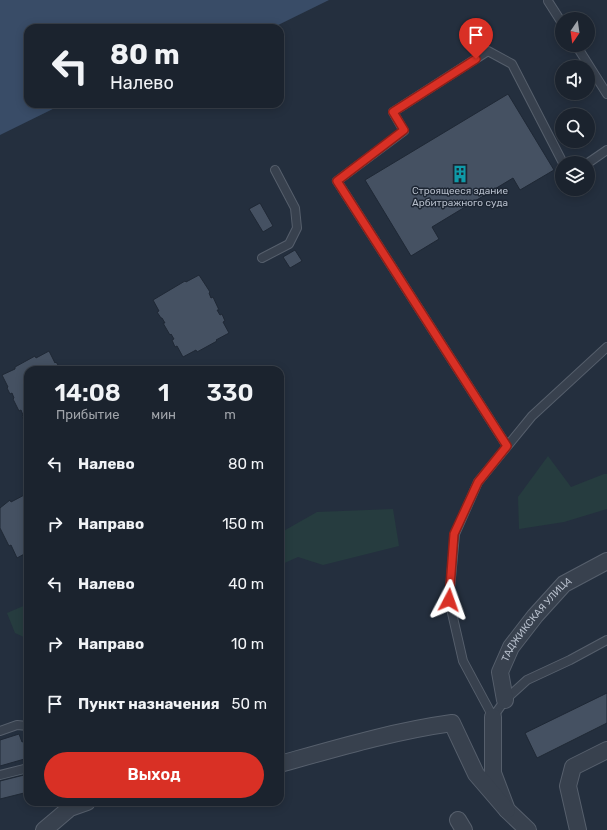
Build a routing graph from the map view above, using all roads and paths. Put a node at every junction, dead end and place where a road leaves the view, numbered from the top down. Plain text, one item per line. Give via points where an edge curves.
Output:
1 (548, 1) edge
2 (555, 12) edge
3 (580, 52) edge
4 (607, 94) edge
5 (607, 150) edge
6 (559, 156) edge
7 (595, 158) edge
8 (275, 170) dead end
9 (262, 258) dead end
10 (607, 347) edge
11 (507, 446) junction
12 (607, 561) edge
13 (607, 640) edge
14 (505, 700) junction
15 (493, 717) junction
16 (24, 726) edge
17 (0, 730) edge
18 (607, 750) edge
19 (284, 763) edge
20 (24, 769) edge
21 (0, 775) edge
22 (76, 806) edge
23 (507, 810) junction
24 (44, 830) edge
25 (528, 830) edge
26 (578, 830) edge

1 - 2 lane
3 - 4 lane
5 - 7 lane
6 - 11 lane via 512,64 488,51 393,112 404,130 337,181
8 - 9 lane via 295,208 297,228 289,244
10 - 11 lane via 532,416
11 - 15 lane via 478,482 454,534 449,600 463,661
12 - 14 street, ТАДЖИКСКАЯ УЛИЦА via 564,584 511,646 500,672
13 - 14 lane via 527,680
14 - 15 lane
15 - 23 street via 493,773
16 - 17 lane
18 - 26 street via 573,767 568,786
19 - 23 street via 357,742 452,723 476,774
20 - 21 lane
22 - 24 street
23 - 25 street

